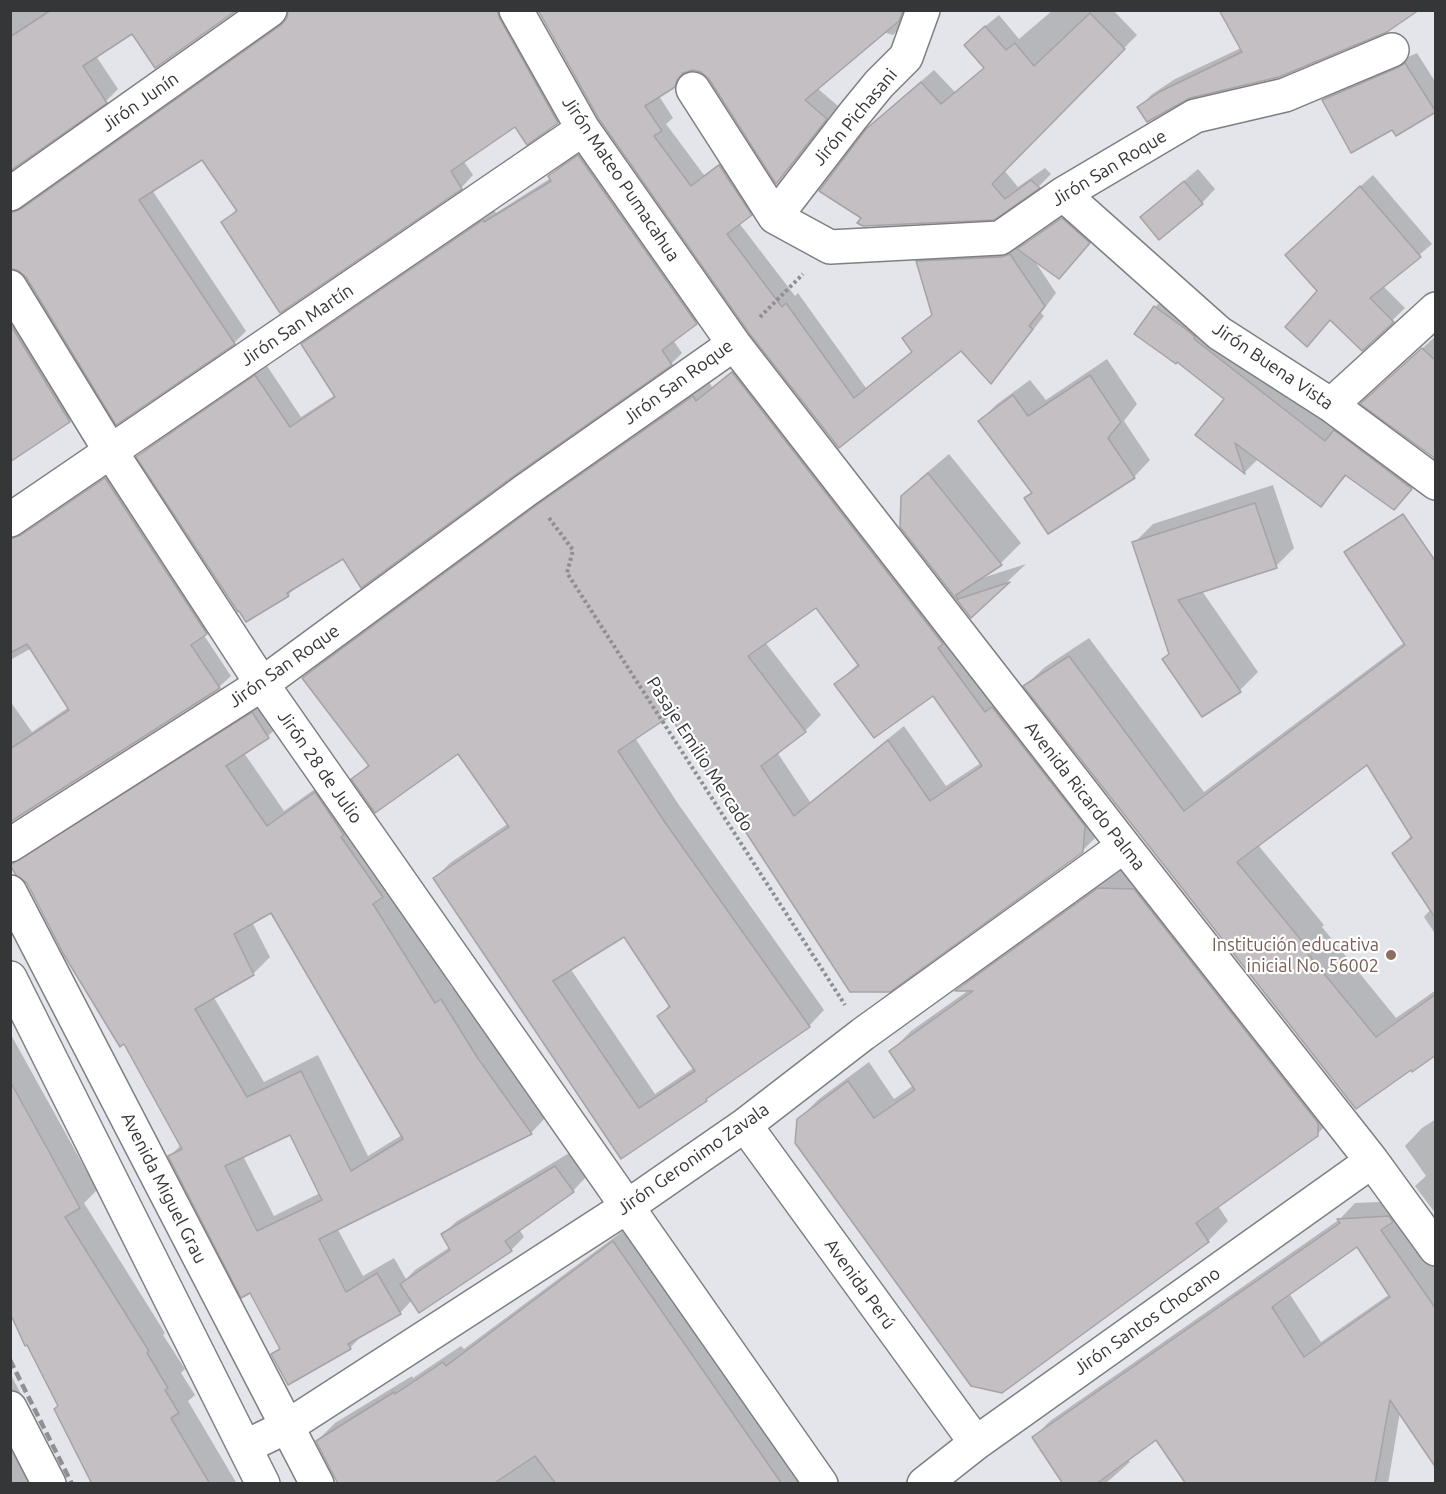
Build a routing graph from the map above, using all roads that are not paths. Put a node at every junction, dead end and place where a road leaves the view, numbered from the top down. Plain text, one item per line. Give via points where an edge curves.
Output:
1 (270, 10) edge
2 (516, 10) edge
3 (923, 10) edge
4 (1392, 50) dead end
5 (693, 89) dead end
6 (583, 129) junction
7 (10, 194) edge
8 (1063, 194) junction
9 (775, 217) junction
10 (10, 287) edge
11 (1436, 309) edge
12 (734, 344) junction
13 (1331, 405) junction
14 (111, 452) junction
15 (1436, 483) edge
16 (10, 520) edge
17 (261, 684) junction
18 (10, 845) edge
19 (1124, 846) junction
20 (10, 892) edge
21 (10, 978) edge
22 (745, 1125) junction
23 (1372, 1161) junction
24 (628, 1206) junction
25 (1436, 1249) edge
26 (10, 1408) edge
27 (288, 1426) junction
28 (976, 1443) junction
29 (245, 1448) junction
30 (49, 1484) edge
31 (263, 1484) edge
32 (317, 1484) edge
33 (821, 1484) edge
34 (924, 1484) edge

1 - 7 street, Jirón Junín
2 - 6 street, Jirón Mateo Pumacahua
3 - 9 street, Jirón Pichasani via 906,57 859,108
4 - 8 street, Jirón San Roque via 1285,95 1195,116
5 - 9 street
6 - 12 street, Jirón Mateo Pumacahua
6 - 14 street, Jirón San Martín
8 - 9 street, Jirón San Roque via 1000,238 830,247
8 - 13 street, Jirón Buena Vista via 1219,333
10 - 14 street, Jirón 28 de Julio
11 - 13 street
12 - 17 street, Jirón San Roque
12 - 19 street, Avenida Ricardo Palma
13 - 15 street, Jirón Buena Vista
14 - 16 street, Jirón San Martín
14 - 17 street, Jirón 28 de Julio
17 - 18 street, Jirón San Roque
17 - 24 street, Jirón 28 de Julio
19 - 22 street, Jirón Geronimo Zavala via 863,1034
19 - 23 street, Avenida Ricardo Palma
20 - 27 street, Avenida Miguel Grau
21 - 29 street
22 - 24 street, Jirón Geronimo Zavala
22 - 28 street, Avenida Perú
23 - 25 street, Avenida Ricardo Palma
23 - 28 street, Jirón Santos Chocano
24 - 27 street, Jirón Geronimo Zavala
24 - 33 street
26 - 30 street
27 - 29 street, Jirón Geronimo Zavala
27 - 32 street, Avenida Miguel Grau
28 - 34 street, Jirón Santos Chocano
29 - 31 street

